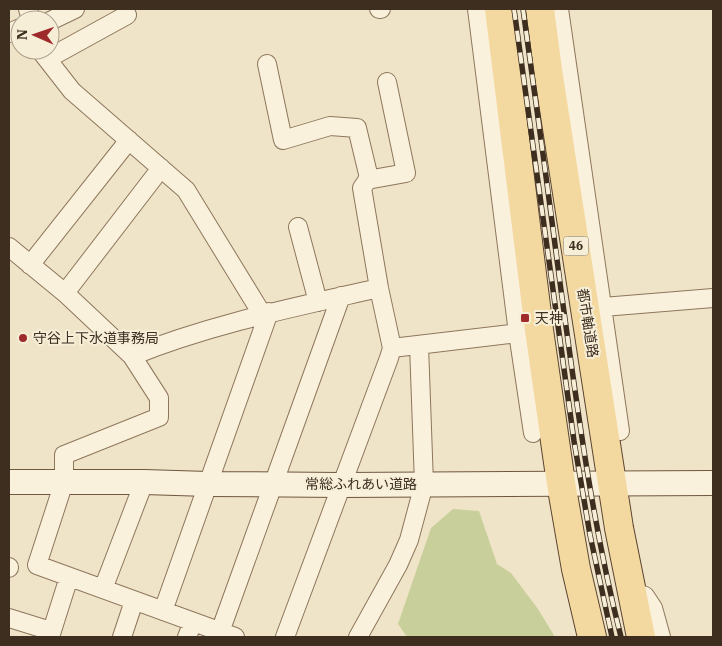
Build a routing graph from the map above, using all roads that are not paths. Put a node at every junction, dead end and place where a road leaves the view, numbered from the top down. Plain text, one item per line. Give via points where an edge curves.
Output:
1 (76, 9) edge
2 (477, 9) edge
3 (499, 9) edge
4 (540, 9) edge
5 (559, 9) edge
6 (127, 15) dead end
7 (60, 16) edge
8 (60, 47) edge
9 (47, 60) edge
10 (267, 64) dead end
11 (387, 82) dead end
12 (129, 140) junction
13 (161, 168) junction
14 (367, 180) junction
15 (575, 183) junction
16 (298, 227) dead end
17 (9, 247) edge
18 (30, 265) junction
19 (379, 288) junction
20 (65, 293) junction
21 (341, 296) junction
22 (713, 298) edge
23 (318, 302) junction
24 (603, 307) junction
25 (266, 313) junction
26 (518, 333) junction
27 (600, 344) junction
28 (419, 345) junction
29 (392, 348) junction
30 (132, 356) junction
31 (535, 373) junction
32 (620, 431) dead end
33 (533, 433) dead end
34 (9, 482) edge
35 (64, 482) junction
36 (144, 482) junction
37 (713, 482) edge
38 (612, 483) junction
39 (208, 484) junction
40 (273, 484) junction
41 (424, 484) junction
42 (561, 484) junction
43 (342, 485) junction
44 (69, 577) junction
45 (103, 589) junction
46 (632, 591) junction
47 (134, 601) junction
48 (163, 611) junction
49 (9, 618) edge
50 (190, 630) edge
51 (50, 634) edge
52 (228, 634) edge
53 (122, 637) edge
54 (286, 637) edge
55 (358, 637) edge
56 (592, 637) edge
57 (641, 637) edge
58 (661, 637) edge

1 - 7 street
2 - 26 street
3 - 31 main road
4 - 15 main road, 都市軸道路 / 46
5 - 15 street
6 - 8 street
9 - 12 street via 72,91
10 - 14 street via 283,140 330,126 357,128
11 - 14 street via 406,173
12 - 13 street
12 - 18 street
13 - 20 street
13 - 25 street via 186,190
14 - 19 street via 362,188
15 - 24 street
15 - 27 main road, 都市軸道路 / 46
16 - 23 street
17 - 18 street
18 - 20 street
19 - 21 street
19 - 29 street
20 - 30 street
21 - 23 street
21 - 40 street
22 - 24 street
23 - 25 street
24 - 27 street
25 - 30 street
25 - 39 street
26 - 28 street
26 - 31 street
27 - 32 street
27 - 38 main road, 都市軸道路 / 46
28 - 29 street
28 - 41 street
29 - 43 street
30 - 35 street via 159,398 158,417 64,455
31 - 33 street
31 - 42 main road
34 - 35 street, 常総ふれあい道路
35 - 36 street, 常総ふれあい道路
35 - 44 street via 37,565
36 - 39 street, 常総ふれあい道路
36 - 45 street
37 - 38 street, 常総ふれあい道路
38 - 42 street, 常総ふれあい道路
38 - 46 main road, 都市軸道路 / 46
39 - 40 street, 常総ふれあい道路
39 - 48 street
40 - 43 street, 常総ふれあい道路
40 - 52 street
41 - 42 street, 常総ふれあい道路
41 - 43 street, 常総ふれあい道路
41 - 55 street via 409,540
42 - 56 main road
43 - 54 street
44 - 45 street
44 - 51 street
45 - 47 street
46 - 57 main road, 都市軸道路 / 46
46 - 58 street via 645,596 653,608
47 - 48 street
47 - 53 street
48 - 50 street
49 - 51 street
50 - 52 street

